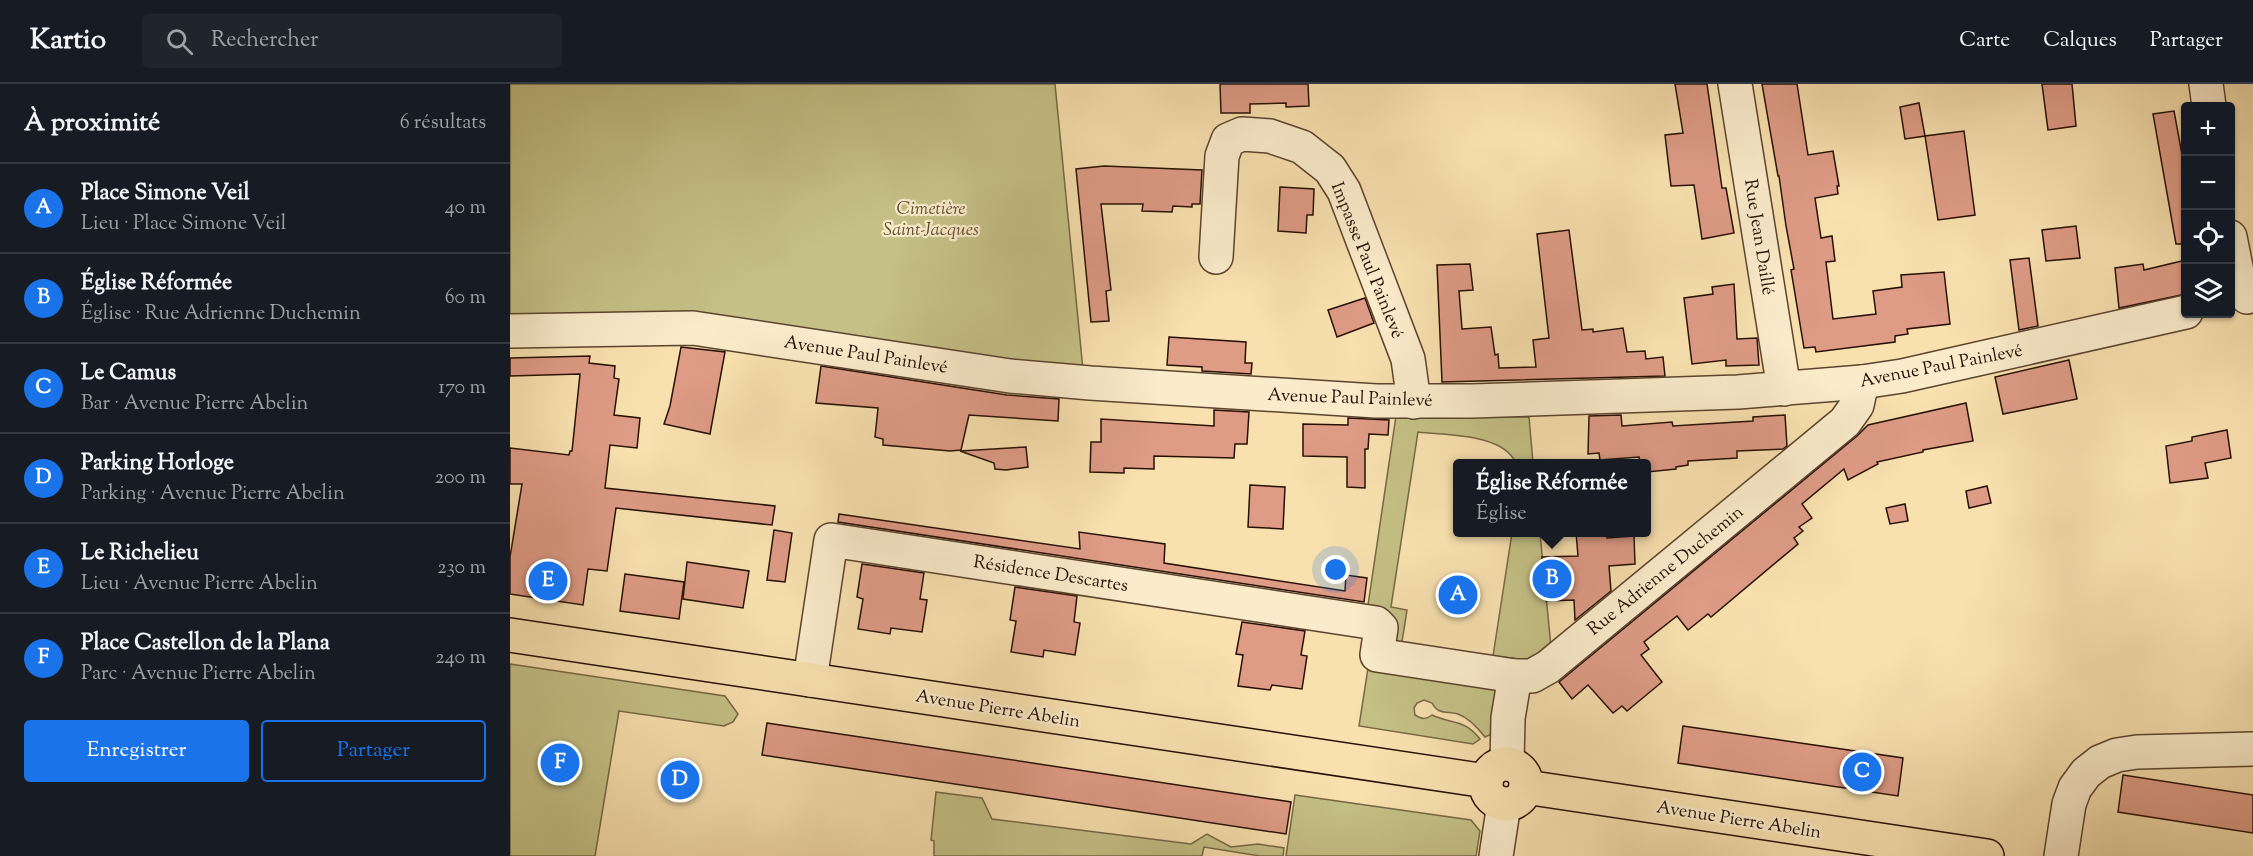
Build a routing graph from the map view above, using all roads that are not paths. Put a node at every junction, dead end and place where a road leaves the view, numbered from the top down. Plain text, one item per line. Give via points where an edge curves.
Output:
1 (1735, 84) edge
2 (2206, 84) edge
3 (2208, 102) edge
4 (1216, 257) dead end
5 (2235, 263) edge
6 (2244, 298) edge
7 (2181, 313) edge
8 (510, 331) edge
9 (1862, 382) junction
10 (1784, 389) junction
11 (1414, 402) junction
12 (510, 635) edge
13 (1515, 675) junction
14 (810, 680) junction
15 (2253, 749) edge
16 (1506, 784) junction
17 (1496, 856) edge
18 (1987, 856) edge
19 (2061, 856) edge

1 - 10 street, Rue Jean Daillé
2 - 3 street
4 - 11 street, Impasse Paul Painlevé via 1222,156 1228,140 1242,134 1270,136 1302,147 1330,169 1344,191 1408,359
5 - 6 street
7 - 9 street, Avenue Paul Painlevé
8 - 11 street, Avenue Paul Painlevé via 693,328 1010,376
9 - 10 street, Avenue Paul Painlevé
9 - 13 street, Rue Adrienne Duchemin via 1857,405 1845,422 1548,666 1532,676
10 - 11 street, Avenue Paul Painlevé
12 - 14 main road, Avenue Pierre Abelin
13 - 14 street, Résidence Descartes via 1377,655 1381,628 1376,623 831,540
13 - 16 street via 1508,718
14 - 16 main road, Avenue Pierre Abelin
15 - 19 street via 2137,752 2100,762 2075,788
16 - 17 street
16 - 18 main road, Avenue Pierre Abelin

